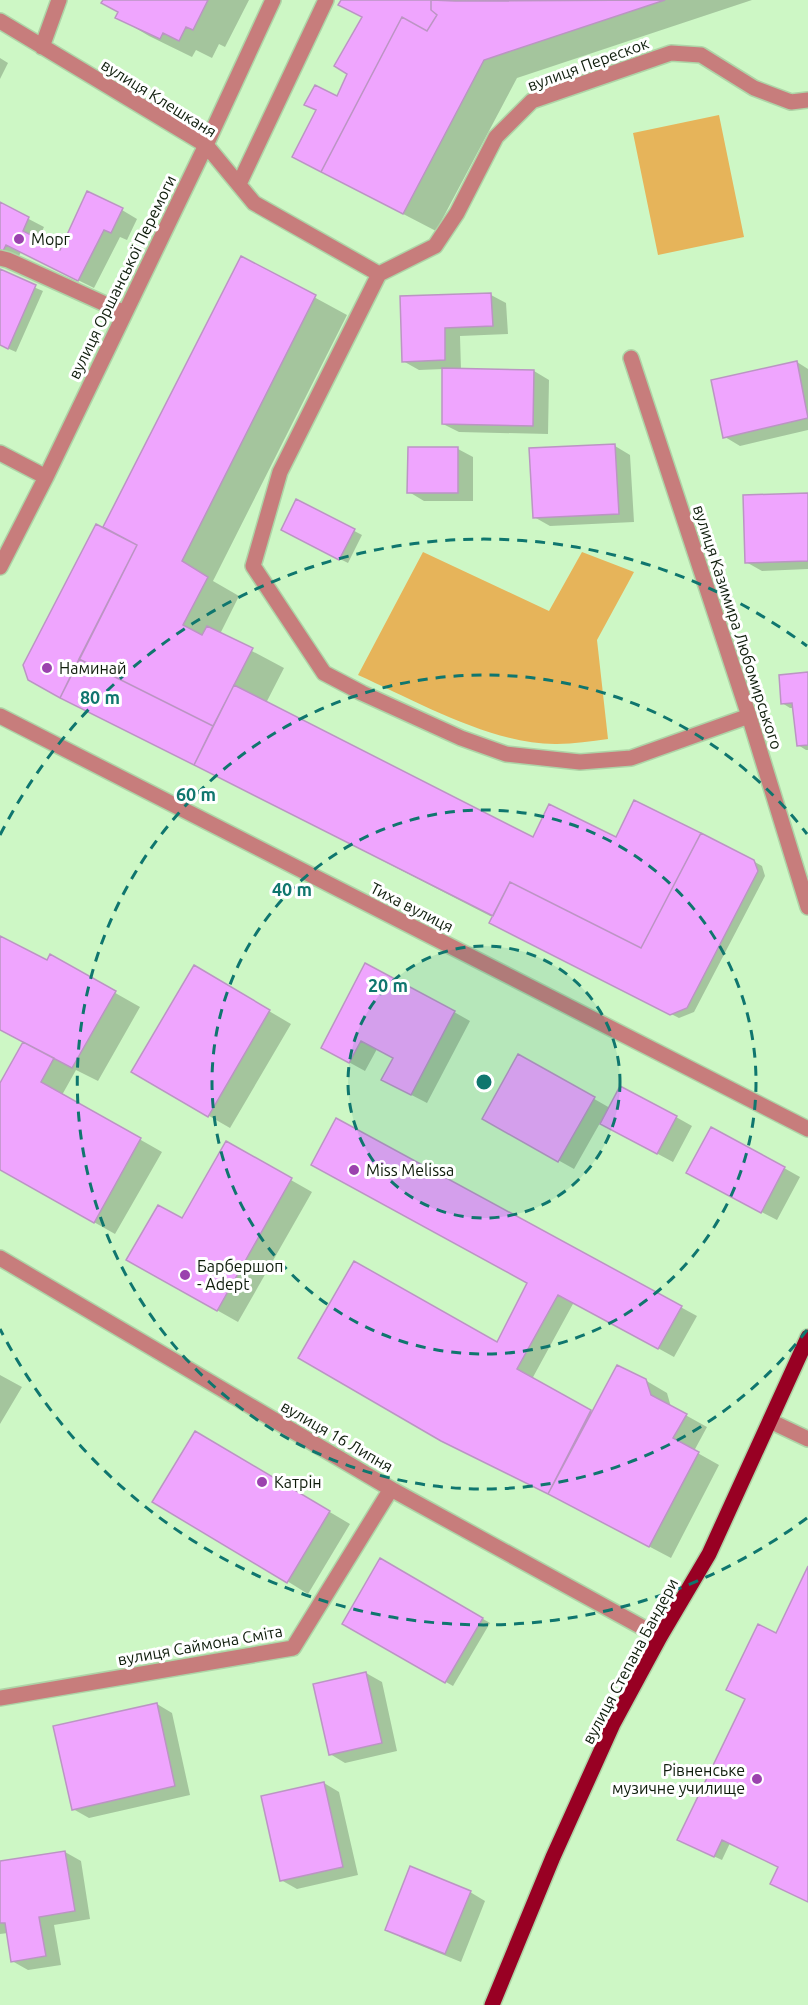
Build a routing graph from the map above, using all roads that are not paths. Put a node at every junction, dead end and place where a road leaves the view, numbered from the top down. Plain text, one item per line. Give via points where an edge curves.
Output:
1 (59, 0) edge
2 (273, 0) edge
3 (327, 0) edge
4 (0, 21) edge
5 (42, 46) junction
6 (808, 100) edge
7 (206, 145) junction
8 (239, 184) junction
9 (0, 258) edge
10 (379, 274) junction
11 (125, 314) junction
12 (631, 358) dead end
13 (0, 453) edge
14 (46, 477) junction
15 (0, 567) edge
16 (0, 716) edge
17 (748, 716) junction
18 (808, 907) edge
19 (808, 1130) edge
20 (0, 1258) edge
21 (808, 1337) edge
22 (770, 1421) junction
23 (808, 1439) edge
24 (391, 1488) junction
25 (660, 1637) junction
26 (0, 1698) edge
27 (492, 2005) edge

1 - 5 street
2 - 7 street, вулиця Оршанської Перемоги
3 - 8 street
4 - 5 street, вулиця Клешканя
5 - 7 street, вулиця Клешканя
6 - 10 street, вулиця Перескок via 791,102 754,88 701,55 671,53 532,100 496,137 457,213 435,246
7 - 8 street, вулиця Клешканя
7 - 11 street, вулиця Оршанської Перемоги
8 - 10 street, вулиця Клешканя via 254,203
9 - 11 street
10 - 17 street via 280,472 253,566 324,673 461,738 506,754 580,762 631,758
11 - 14 street, вулиця Оршанської Перемоги
12 - 17 street, вулиця Казимира Любомирського
13 - 14 street
14 - 15 street, вулиця Оршанської Перемоги
16 - 19 street, Тиха вулиця
17 - 18 street, вулиця Казимира Любомирського
20 - 24 street, вулиця 16 Липня
21 - 22 main road, вулиця Степана Бандери
22 - 23 street
22 - 25 main road, вулиця Степана Бандери via 709,1554
24 - 25 street, вулиця 16 Липня
24 - 26 street, вулиця Саймона Сміта via 293,1648
25 - 27 main road, вулиця Степана Бандери via 613,1724

